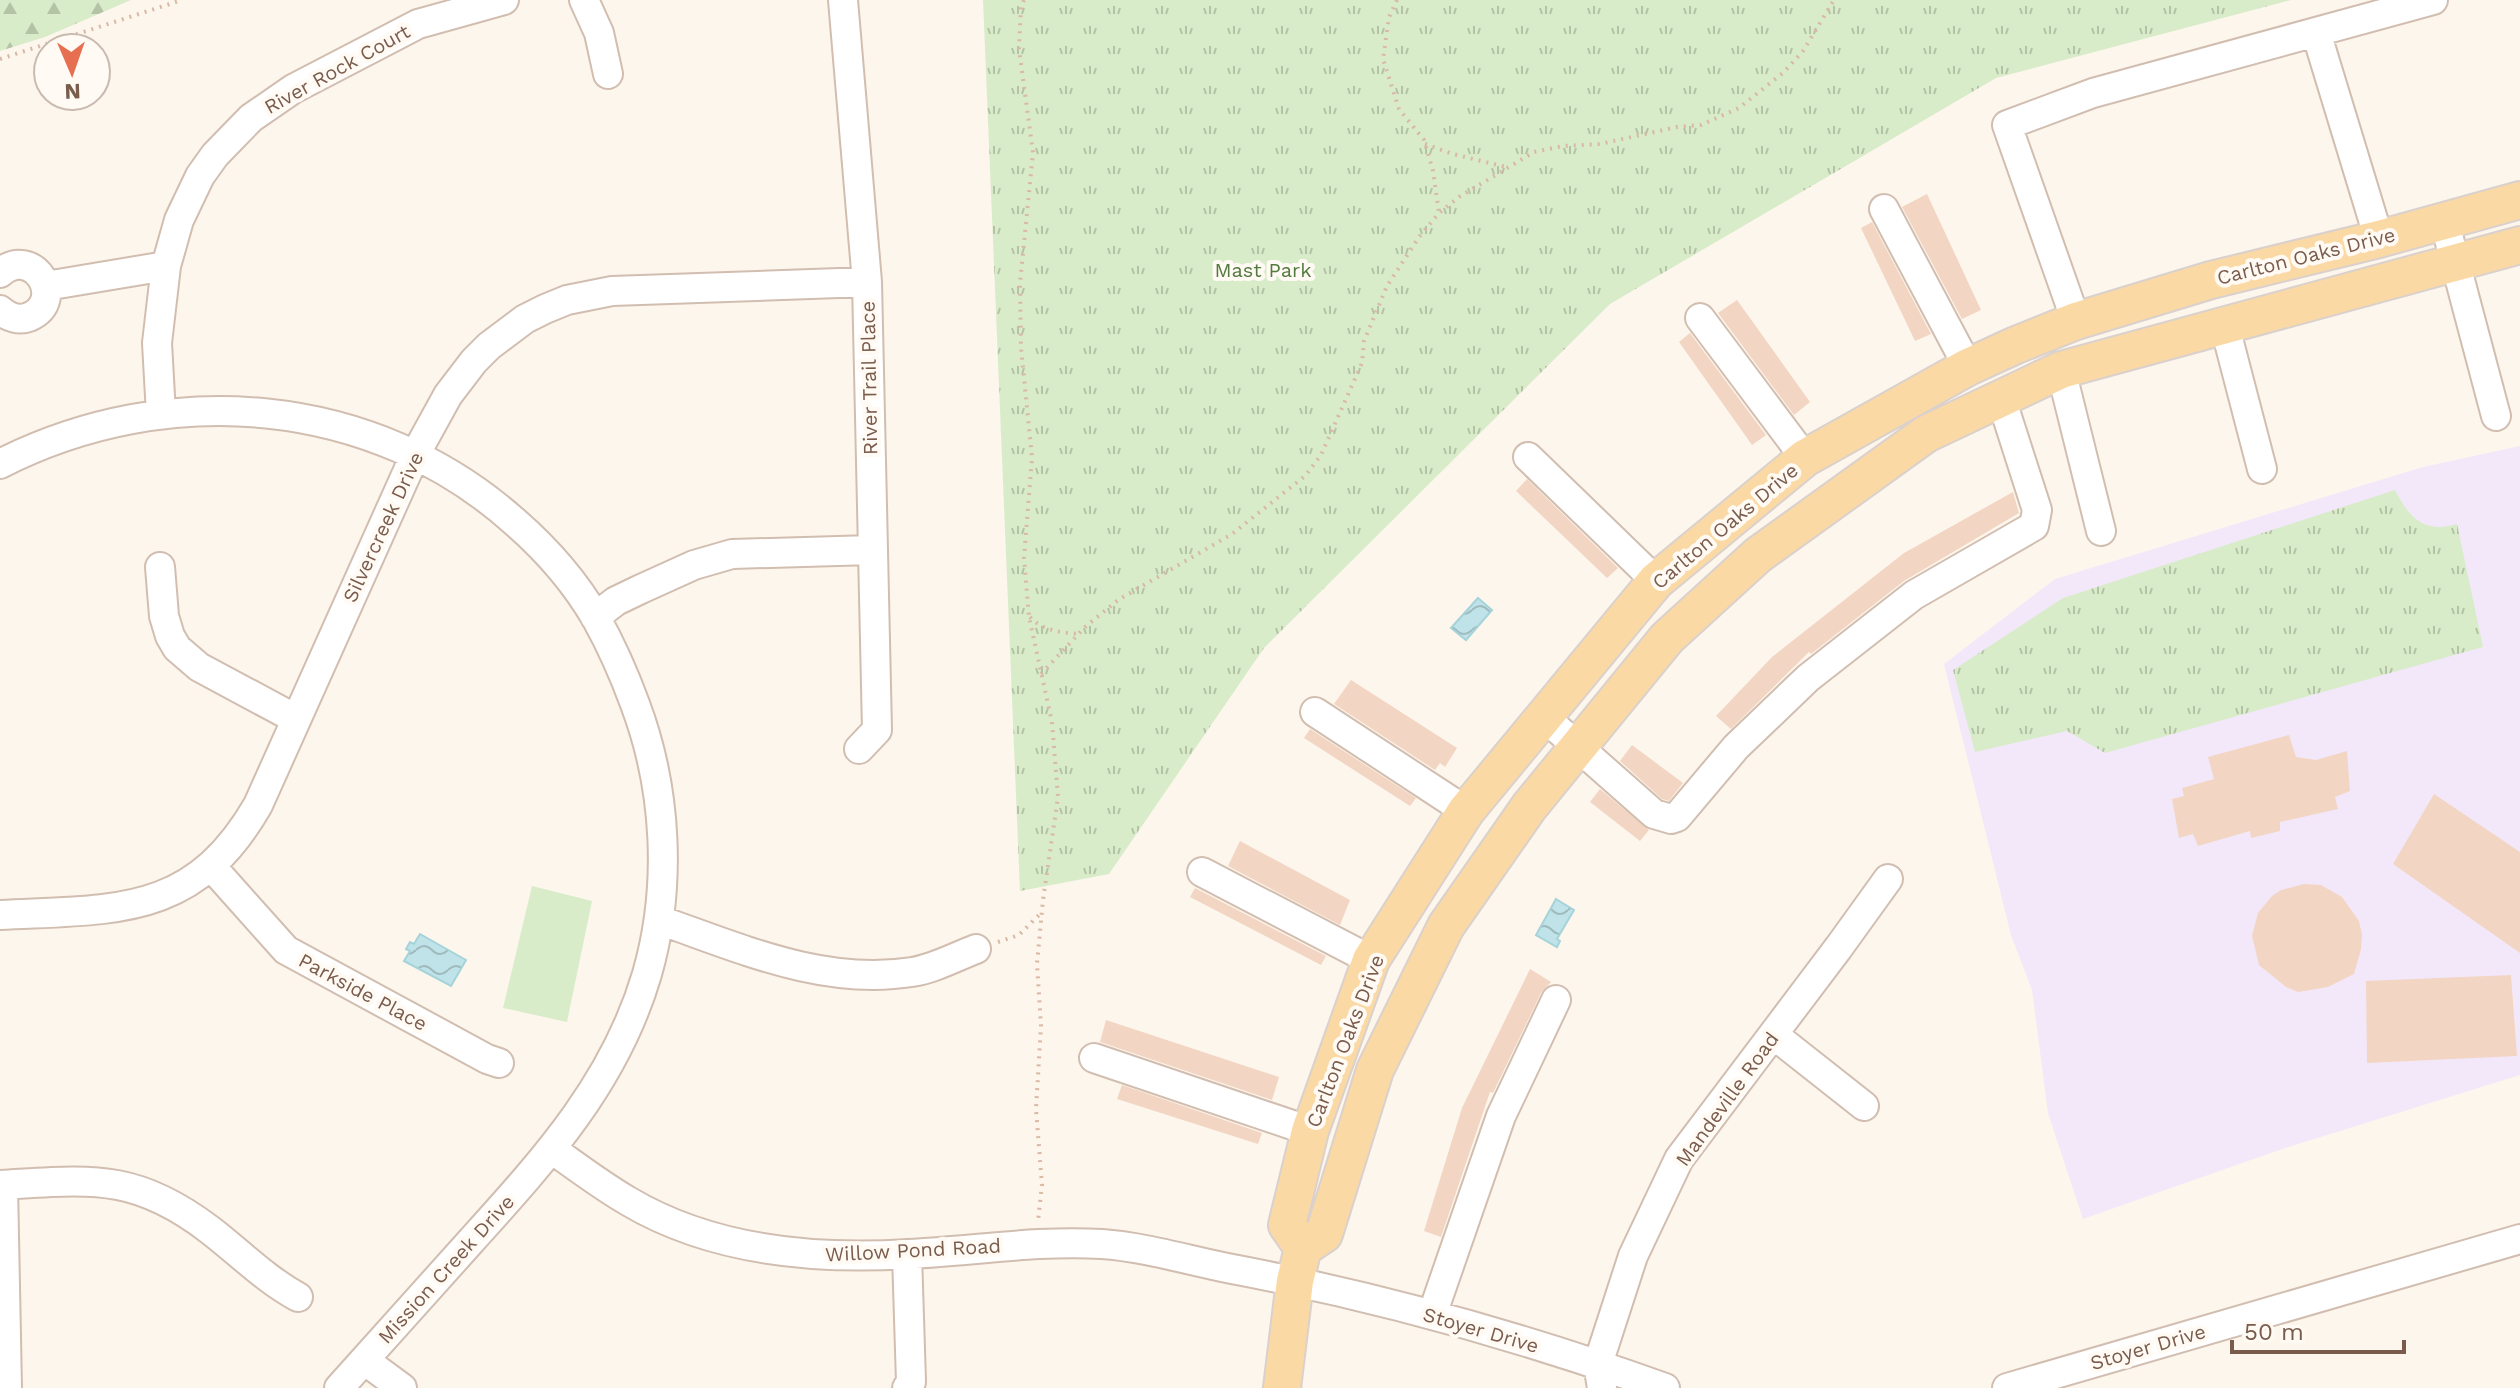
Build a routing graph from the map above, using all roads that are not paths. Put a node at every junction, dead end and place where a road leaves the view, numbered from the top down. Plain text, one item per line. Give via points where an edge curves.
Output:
1 (504, 0) edge
2 (584, 0) edge
3 (843, 0) edge
4 (2433, 0) edge
5 (2316, 32) junction
6 (608, 74) dead end
7 (2520, 200) edge
8 (1884, 209) dead end
9 (2444, 220) junction
10 (2379, 239) junction
11 (2520, 245) edge
12 (2455, 264) junction
13 (166, 266) junction
14 (0, 273) edge
15 (867, 282) junction
16 (46, 286) junction
17 (0, 310) edge
18 (1700, 318) dead end
19 (2076, 321) junction
20 (2225, 327) junction
21 (2016, 345) junction
22 (1968, 367) junction
23 (2031, 383) junction
24 (161, 414) junction
25 (2496, 416) dead end
26 (415, 455) junction
27 (1528, 457) dead end
28 (1805, 458) junction
29 (0, 464) edge
30 (2262, 469) dead end
31 (2101, 531) dead end
32 (872, 550) junction
33 (160, 567) dead end
34 (1656, 581) junction
35 (595, 617) junction
36 (1315, 712) dead end
37 (1544, 717) junction
38 (296, 719) junction
39 (1578, 748) junction
40 (859, 749) dead end
41 (1466, 811) junction
42 (211, 866) junction
43 (1202, 872) dead end
44 (1888, 879) dead end
45 (0, 915) edge
46 (659, 920) junction
47 (976, 949) road end
48 (1371, 960) junction
49 (1556, 1000) dead end
50 (1774, 1035) junction
51 (1094, 1058) dead end
52 (499, 1063) dead end
53 (1864, 1106) dead end
54 (1310, 1131) junction
55 (553, 1150) junction
56 (1, 1185) edge
57 (2520, 1239) edge
58 (907, 1254) junction
59 (1299, 1264) junction
60 (298, 1297) dead end
61 (1432, 1315) junction
62 (364, 1360) junction
63 (1600, 1376) edge
64 (7, 1388) edge
65 (339, 1388) edge
66 (402, 1388) edge
67 (907, 1388) edge
68 (1282, 1388) edge
69 (1665, 1388) edge
70 (2007, 1388) edge

1 - 13 street, River Rock Court via 418,24 293,89 251,118 200,176 179,220
2 - 6 street via 599,33
3 - 15 street, River Trail Place
4 - 5 street
5 - 10 street
5 - 19 street via 2093,93 2007,125
7 - 9 main road, Carlton Oaks Drive
8 - 22 street
9 - 10 main road, Carlton Oaks Drive
9 - 12 street
10 - 19 main road, Carlton Oaks Drive via 2211,280
11 - 12 main road, Carlton Oaks Drive
12 - 20 main road, Carlton Oaks Drive
12 - 25 street
13 - 16 street
13 - 24 street, River Rock Court via 157,343
14 - 16 street via 12,266 29,267
15 - 26 street, Silvercreek Drive via 612,291 567,300 525,319 481,353 448,395
15 - 32 street, River Trail Place
16 - 17 street via 44,304 31,316 14,318
18 - 28 street
19 - 21 main road, Carlton Oaks Drive
20 - 23 main road, Carlton Oaks Drive
20 - 30 street
21 - 22 main road, Carlton Oaks Drive
21 - 23 street
22 - 28 main road, Carlton Oaks Drive
23 - 31 street
23 - 39 main road, Carlton Oaks Drive via 1926,434 1758,555 1667,638
23 - 39 street via 2037,521 2030,530 1914,595 1808,678 1736,747 1677,817 1654,814
24 - 26 street, Mission Creek Drive via 226,410 304,418
24 - 29 street, Mission Creek Drive via 91,427
26 - 35 street, Mission Creek Drive via 476,490 530,535
26 - 38 street, Silvercreek Drive
27 - 34 street
28 - 34 main road, Carlton Oaks Drive
32 - 35 street via 732,554 641,589
32 - 40 street, River Trail Place via 877,730
33 - 38 street via 164,616 177,648 199,667
34 - 37 main road, Carlton Oaks Drive
35 - 46 street, Mission Creek Drive via 627,683 651,754 662,823
36 - 41 street
37 - 39 street
37 - 41 main road, Carlton Oaks Drive
38 - 42 street, Silvercreek Drive via 258,805
39 - 59 main road, Carlton Oaks Drive via 1529,807 1446,926 1375,1070 1324,1234
41 - 48 main road, Carlton Oaks Drive
42 - 45 street, Silvercreek Drive via 136,905
42 - 52 street, Parkside Place via 286,950
43 - 48 street
44 - 50 street, Mandeville Road
46 - 47 street via 775,960 846,974 915,972
46 - 55 street, Mission Creek Drive via 639,998 600,1082
48 - 54 main road, Carlton Oaks Drive
49 - 61 street via 1501,1116
50 - 53 street
50 - 63 street, Mandeville Road via 1679,1159 1633,1256
51 - 54 street
54 - 59 main road, Carlton Oaks Drive via 1287,1225
55 - 58 street, Willow Pond Road via 627,1201 715,1238 807,1254
55 - 62 street, Mission Creek Drive
56 - 60 street via 99,1181 136,1188 178,1207 270,1282
56 - 64 street
57 - 70 street, Stoyer Drive
58 - 59 street, Willow Pond Road via 1104,1244
58 - 67 street
59 - 61 street, Stoyer Drive
59 - 68 main road
61 - 63 street, Stoyer Drive
62 - 65 street, Mission Creek Drive
62 - 66 street
63 - 69 street, Stoyer Drive

